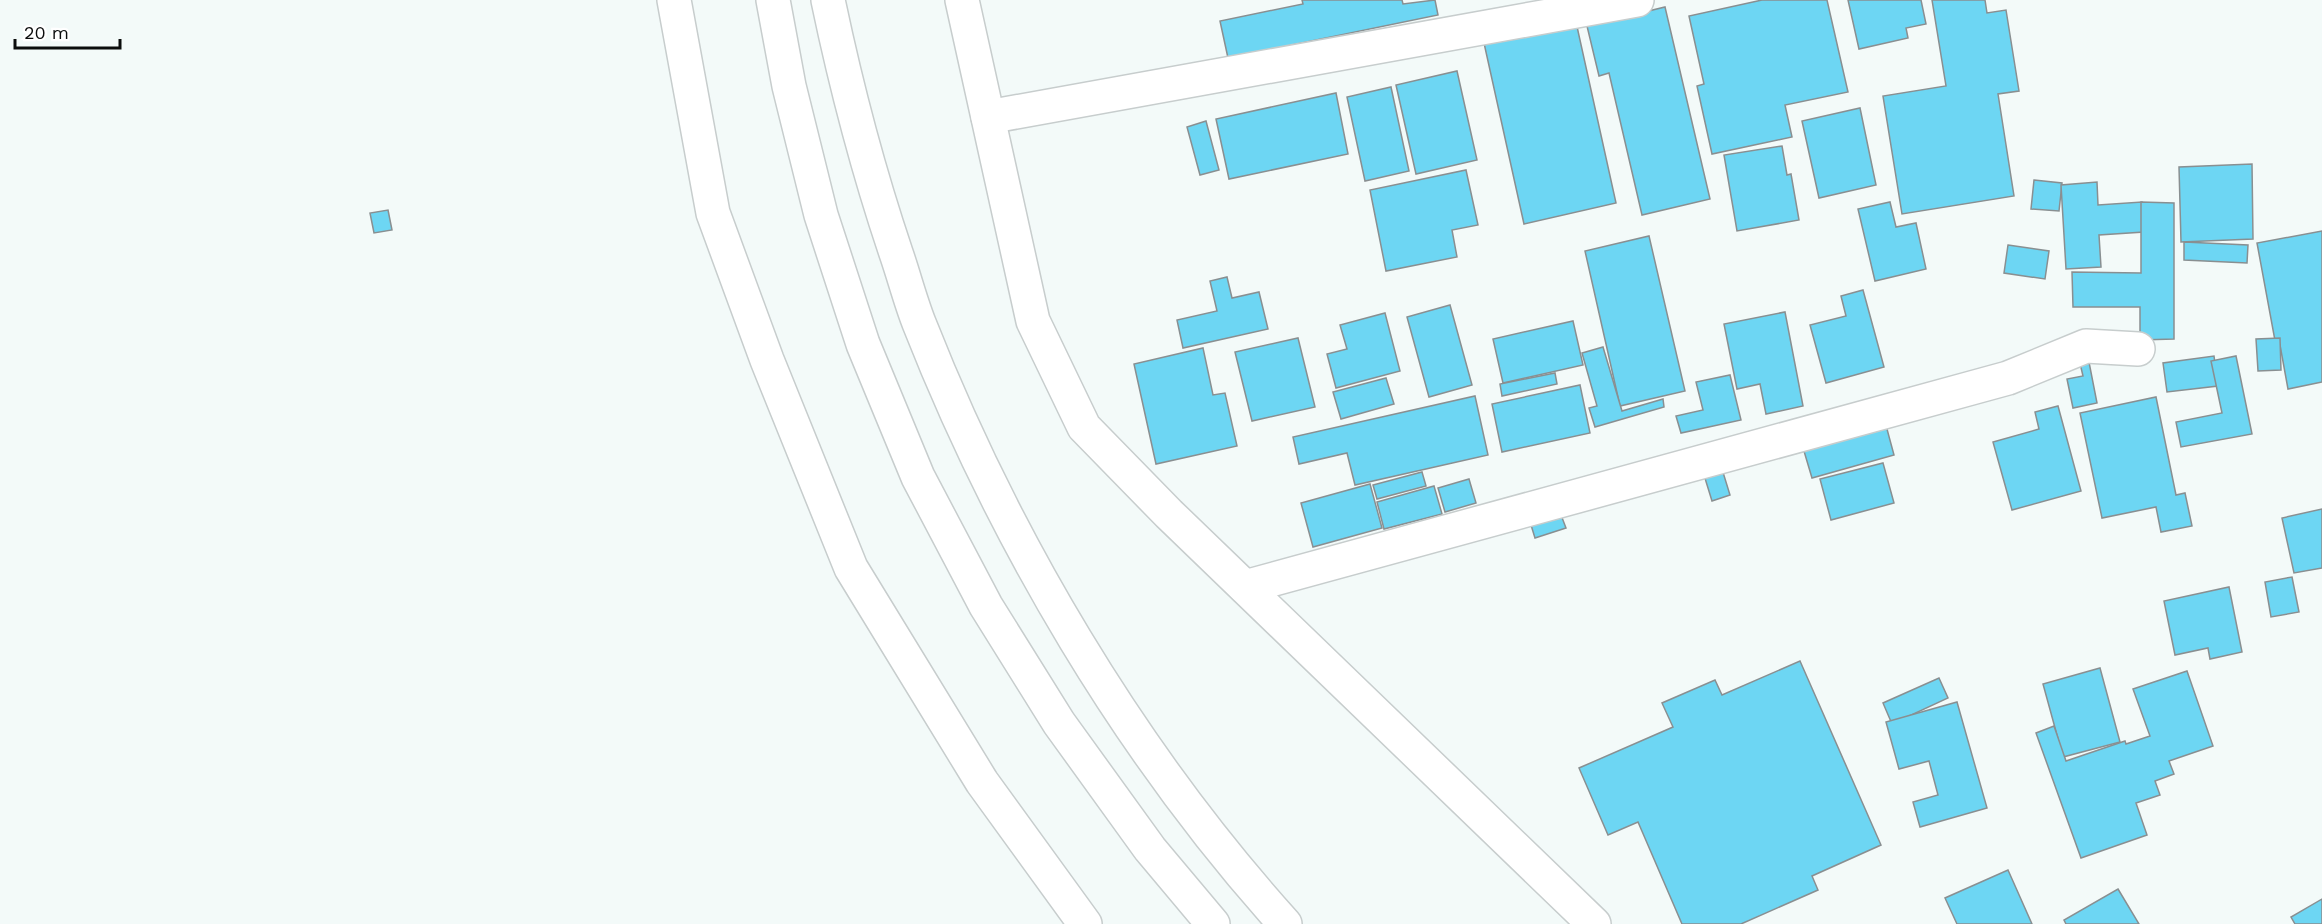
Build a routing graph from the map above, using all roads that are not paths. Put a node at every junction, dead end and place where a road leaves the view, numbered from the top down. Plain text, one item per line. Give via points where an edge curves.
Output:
1 (674, 0) edge
2 (773, 0) edge
3 (828, 0) edge
4 (962, 0) edge
5 (1637, 0) edge
6 (988, 117) junction
7 (2138, 349) dead end
8 (1245, 587) junction
9 (1085, 924) edge
10 (1213, 924) edge
11 (1286, 924) edge
12 (1594, 924) edge

1 - 9 main road via 713,213 851,568 982,782
2 - 10 main road via 820,215 863,344 918,477 986,606 1059,723 1150,849
3 - 11 main road via 875,190 919,321 975,450 1030,560 1096,671 1211,836
4 - 6 main road
5 - 6 main road
6 - 8 main road via 1033,321 1084,427
7 - 8 main road via 2086,346 2008,378
8 - 12 main road

